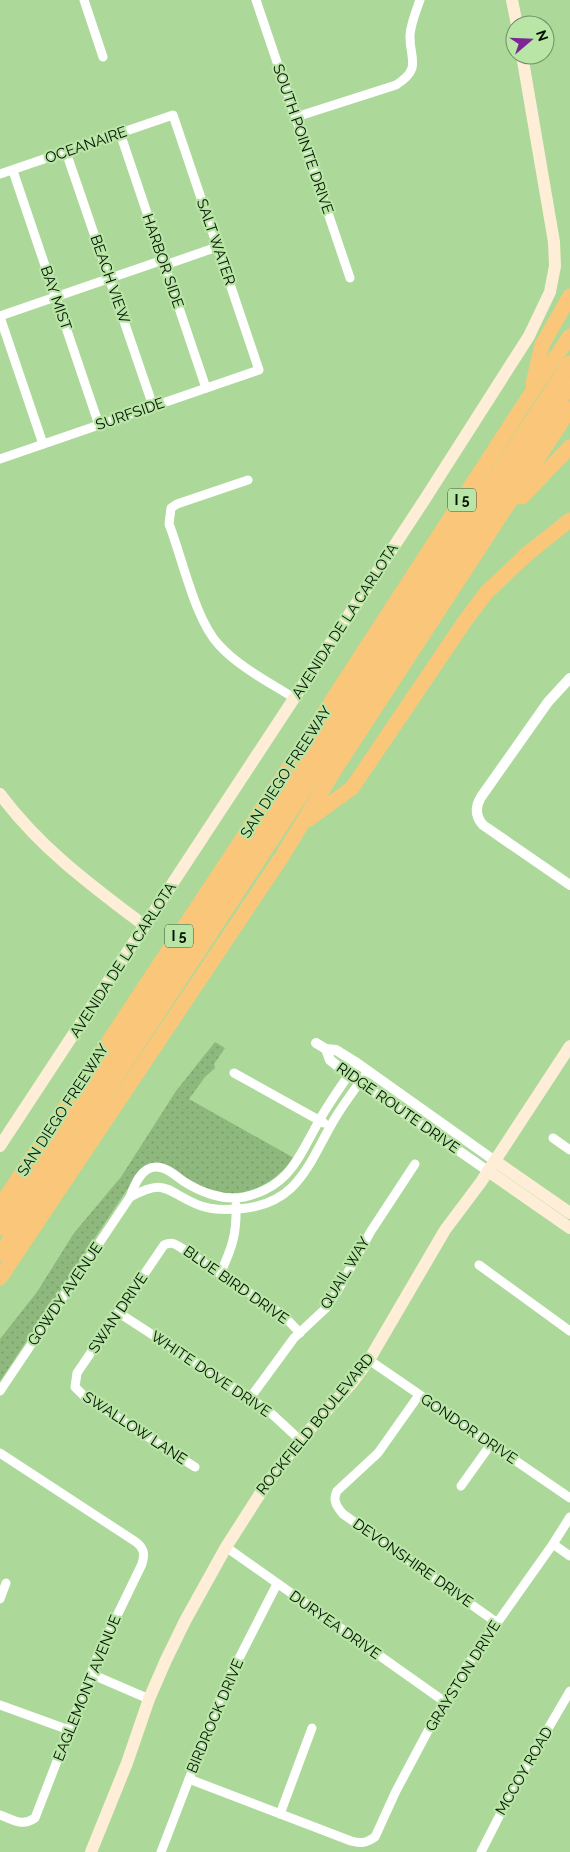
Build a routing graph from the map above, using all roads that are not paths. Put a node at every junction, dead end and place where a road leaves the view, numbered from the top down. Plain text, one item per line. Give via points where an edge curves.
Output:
1 (84, 0) edge
2 (256, 0) edge
3 (420, 0) edge
4 (512, 0) edge
5 (514, 15) edge
6 (103, 57) dead end
7 (524, 65) edge
8 (173, 115) joint
9 (296, 117) junction
10 (120, 134) junction
11 (66, 152) junction
12 (13, 170) junction
13 (0, 174) edge
14 (217, 247) junction
15 (163, 260) junction
16 (109, 278) junction
17 (350, 278) dead end
18 (570, 296) edge
19 (56, 297) junction
20 (0, 317) edge
21 (570, 336) edge
22 (570, 363) edge
23 (259, 370) joint
24 (570, 385) edge
25 (206, 388) junction
26 (530, 395) junction
27 (153, 406) junction
28 (570, 409) edge
29 (99, 425) junction
30 (43, 444) junction
31 (570, 447) edge
32 (0, 459) edge
33 (248, 480) dead end
34 (570, 520) edge
35 (497, 524) junction
36 (570, 678) edge
37 (294, 698) junction
38 (0, 794) edge
39 (304, 822) junction
40 (570, 885) edge
41 (145, 926) junction
42 (316, 1043) dead end
43 (570, 1046) edge
44 (326, 1049) junction
45 (357, 1063) junction
46 (368, 1071) junction
47 (234, 1073) dead end
48 (349, 1075) junction
49 (360, 1082) junction
50 (319, 1120) junction
51 (330, 1127) junction
52 (554, 1138) dead end
53 (0, 1146) edge
54 (570, 1150) edge
55 (415, 1164) dead end
56 (492, 1166) junction
57 (130, 1197) junction
58 (235, 1197) junction
59 (0, 1206) edge
60 (236, 1209) junction
61 (570, 1213) edge
62 (0, 1228) edge
63 (570, 1228) edge
64 (169, 1243) joint
65 (0, 1254) edge
66 (479, 1266) dead end
67 (220, 1274) junction
68 (0, 1278) edge
69 (119, 1313) junction
70 (570, 1331) edge
71 (300, 1333) junction
72 (369, 1360) junction
73 (75, 1387) joint
74 (0, 1391) edge
75 (419, 1395) junction
76 (250, 1398) junction
77 (300, 1440) junction
78 (491, 1444) junction
79 (0, 1453) edge
80 (195, 1467) dead end
81 (461, 1486) dead end
82 (570, 1498) edge
83 (570, 1518) edge
84 (553, 1544) junction
85 (226, 1547) junction
86 (570, 1556) edge
87 (6, 1583) dead end
88 (277, 1584) junction
89 (0, 1599) edge
90 (496, 1622) junction
91 (91, 1674) junction
92 (570, 1691) edge
93 (149, 1699) junction
94 (444, 1702) junction
95 (0, 1705) edge
96 (312, 1728) dead end
97 (69, 1730) junction
98 (189, 1779) junction
99 (280, 1814) junction
100 (0, 1815) edge
101 (92, 1852) edge
102 (161, 1852) edge
103 (481, 1852) edge

1 - 6 street
2 - 9 street, SOUTH POINTE DRIVE
3 - 9 street via 410,36 413,63 406,78 396,85
4 - 5 main road
7 - 37 main road, AVENIDA DE LA CARLOTA via 554,242 555,266 546,303 530,336
8 - 10 street, OCEANAIRE
8 - 14 street, SALT WATER
9 - 17 street, SOUTH POINTE DRIVE
10 - 11 street, OCEANAIRE
10 - 15 street, HARBOR SIDE
11 - 12 street, OCEANAIRE
11 - 16 street, BEACH VIEW
12 - 13 street, OCEANAIRE
12 - 19 street, BAY MIST
14 - 15 street via 168,264
14 - 23 street, SALT WATER
15 - 16 street
15 - 25 street, HARBOR SIDE
16 - 19 street
16 - 27 street, BEACH VIEW
18 - 26 highway via 542,345
19 - 20 street
19 - 29 street, BAY MIST
20 - 30 street
21 - 26 highway, SAN DIEGO FREEWAY / I 5
22 - 62 highway
23 - 25 street, SURFSIDE
24 - 65 highway
25 - 27 street, SURFSIDE
26 - 59 highway, SAN DIEGO FREEWAY / I 5
27 - 29 street, SURFSIDE
28 - 35 highway
29 - 30 street, SURFSIDE
30 - 32 street, SURFSIDE
31 - 35 highway
33 - 37 street via 177,504 171,508 169,524 204,622 214,639 233,658
34 - 39 highway via 527,554 486,593 352,788
35 - 39 highway via 334,771
36 - 40 street via 548,702 477,805 477,816 483,825
37 - 41 main road, AVENIDA DE LA CARLOTA
38 - 41 main road via 61,862
39 - 68 highway
41 - 53 main road, AVENIDA DE LA CARLOTA
42 - 44 street
43 - 56 main road, ROCKFIELD BOULEVARD
44 - 45 street, RIDGE ROUTE DRIVE via 336,1050
44 - 48 street, RIDGE ROUTE DRIVE via 330,1060
45 - 46 street, RIDGE ROUTE DRIVE
45 - 48 street, GOWDY AVENUE
46 - 49 street
46 - 56 street, RIDGE ROUTE DRIVE
47 - 50 street
48 - 49 street, RIDGE ROUTE DRIVE
48 - 50 street, GOWDY AVENUE
49 - 51 street
49 - 56 street, RIDGE ROUTE DRIVE
50 - 51 street
50 - 58 street, GOWDY AVENUE via 296,1164 278,1182 262,1191
51 - 60 street via 314,1160 293,1187 263,1205
52 - 54 street
55 - 71 street, QUAIL WAY via 370,1230 337,1292 326,1308
56 - 61 main road, RIDGE ROUTE DRIVE
56 - 63 main road, RIDGE ROUTE DRIVE
56 - 72 main road, ROCKFIELD BOULEVARD via 445,1230
57 - 58 street, GOWDY AVENUE via 138,1179 155,1167 166,1169 206,1193
57 - 60 street via 145,1189 168,1188 198,1205
57 - 74 street, GOWDY AVENUE
58 - 60 street
60 - 67 street via 234,1243
64 - 67 street, BLUE BIRD DRIVE via 175,1243
64 - 69 street, SWAN DRIVE via 160,1250
66 - 70 street
67 - 71 street, BLUE BIRD DRIVE via 283,1315
69 - 73 street, SWAN DRIVE via 77,1373
69 - 76 street, WHITE DOVE DRIVE
71 - 76 street, QUAIL WAY
72 - 75 street, GONDOR DRIVE
72 - 77 main road, ROCKFIELD BOULEVARD
73 - 80 street, SWALLOW LANE
75 - 78 street, GONDOR DRIVE
75 - 90 street, DEVONSHIRE DRIVE via 378,1452 337,1491 336,1506
76 - 77 street, WHITE DOVE DRIVE via 273,1414
77 - 85 main road, ROCKFIELD BOULEVARD via 265,1486
78 - 81 street
78 - 82 street, GONDOR DRIVE
79 - 91 street, EAGLEMONT AVENUE via 136,1542 144,1551 142,1564
83 - 84 street, GRAYSTON DRIVE
84 - 86 street
84 - 90 street, GRAYSTON DRIVE
85 - 88 street, DURYEA DRIVE
85 - 93 main road, ROCKFIELD BOULEVARD via 185,1621
87 - 89 street
88 - 94 street, DURYEA DRIVE
88 - 98 street, BIRDROCK DRIVE via 232,1672
90 - 94 street, GRAYSTON DRIVE
91 - 93 street
91 - 97 street, EAGLEMONT AVENUE
92 - 103 street, MCCOY ROAD via 515,1785
93 - 101 main road, ROCKFIELD BOULEVARD
94 - 99 street, GRAYSTON DRIVE via 375,1837 368,1842 360,1844
95 - 97 street
96 - 99 street
97 - 100 street, EAGLEMONT AVENUE via 35,1818 19,1822
98 - 99 street
98 - 102 street, BIRDROCK DRIVE

